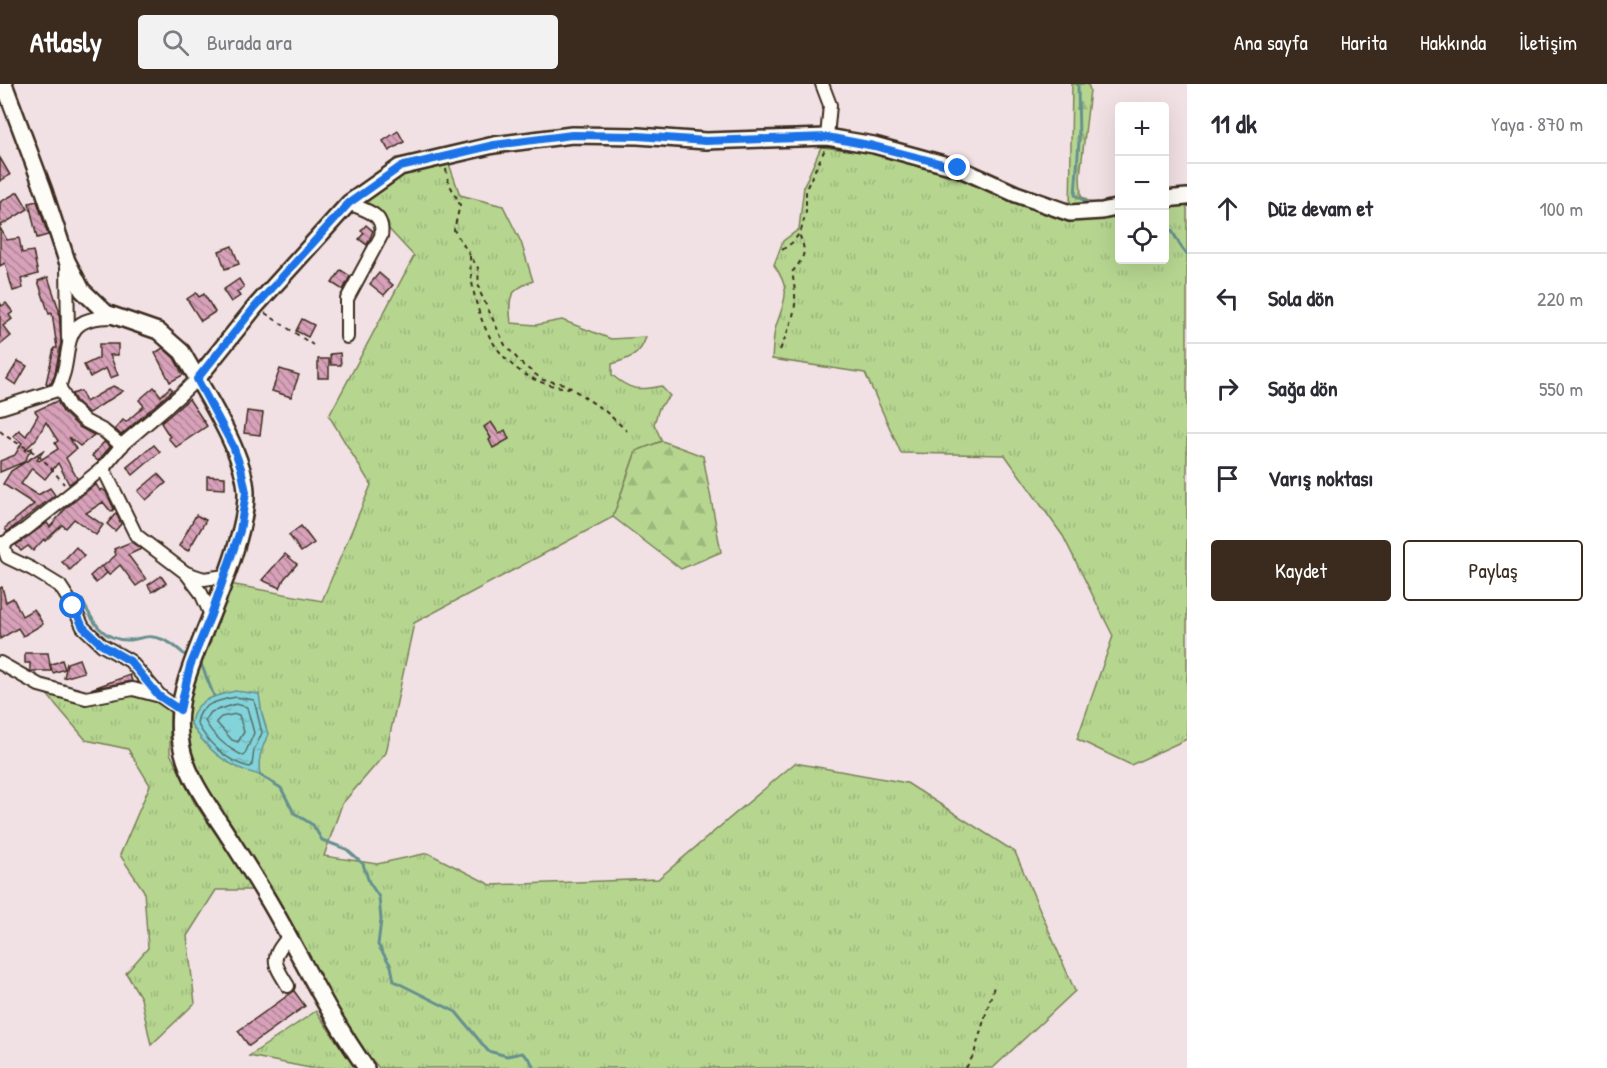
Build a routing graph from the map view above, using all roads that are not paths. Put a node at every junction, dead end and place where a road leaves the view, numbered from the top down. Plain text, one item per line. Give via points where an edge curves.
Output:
1 (4, 84) edge
2 (822, 84) edge
3 (827, 137) junction
4 (1187, 196) edge
5 (1169, 198) edge
6 (349, 203) junction
7 (1115, 208) edge
8 (67, 261) junction
9 (112, 317) junction
10 (346, 337) dead end
11 (68, 351) junction
12 (197, 379) junction
13 (59, 386) junction
14 (0, 408) edge
15 (122, 446) junction
16 (103, 468) junction
17 (2, 541) edge
18 (3, 561) edge
19 (186, 573) junction
20 (225, 576) junction
21 (211, 615) junction
22 (0, 663) edge
23 (159, 696) junction
24 (180, 710) junction
25 (289, 936) junction
26 (288, 986) dead end
27 (366, 1068) edge

1 - 8 street
2 - 3 street via 830,105
3 - 6 street via 706,141 572,135 494,145 400,167
3 - 7 street via 958,168 1070,213
4 - 5 street
6 - 10 street via 379,217 383,226 347,299
6 - 12 street via 255,307
8 - 9 street via 82,290
8 - 11 street
9 - 11 street via 80,324 71,334
9 - 12 street via 166,337 182,352
11 - 13 street
12 - 15 street
12 - 20 street via 233,446 246,492 243,517
13 - 14 street via 48,394
13 - 15 street via 69,406
15 - 16 street
16 - 17 street via 26,529
16 - 19 street via 136,535
17 - 18 street
18 - 23 street via 32,568 60,586 83,627 102,645 130,661
19 - 20 street via 204,579
19 - 21 street
20 - 21 street
21 - 24 street via 190,666
22 - 23 street via 39,685 86,698 133,689
23 - 24 street
24 - 25 street via 181,748 191,772
25 - 26 street via 276,952 276,966
25 - 27 street

